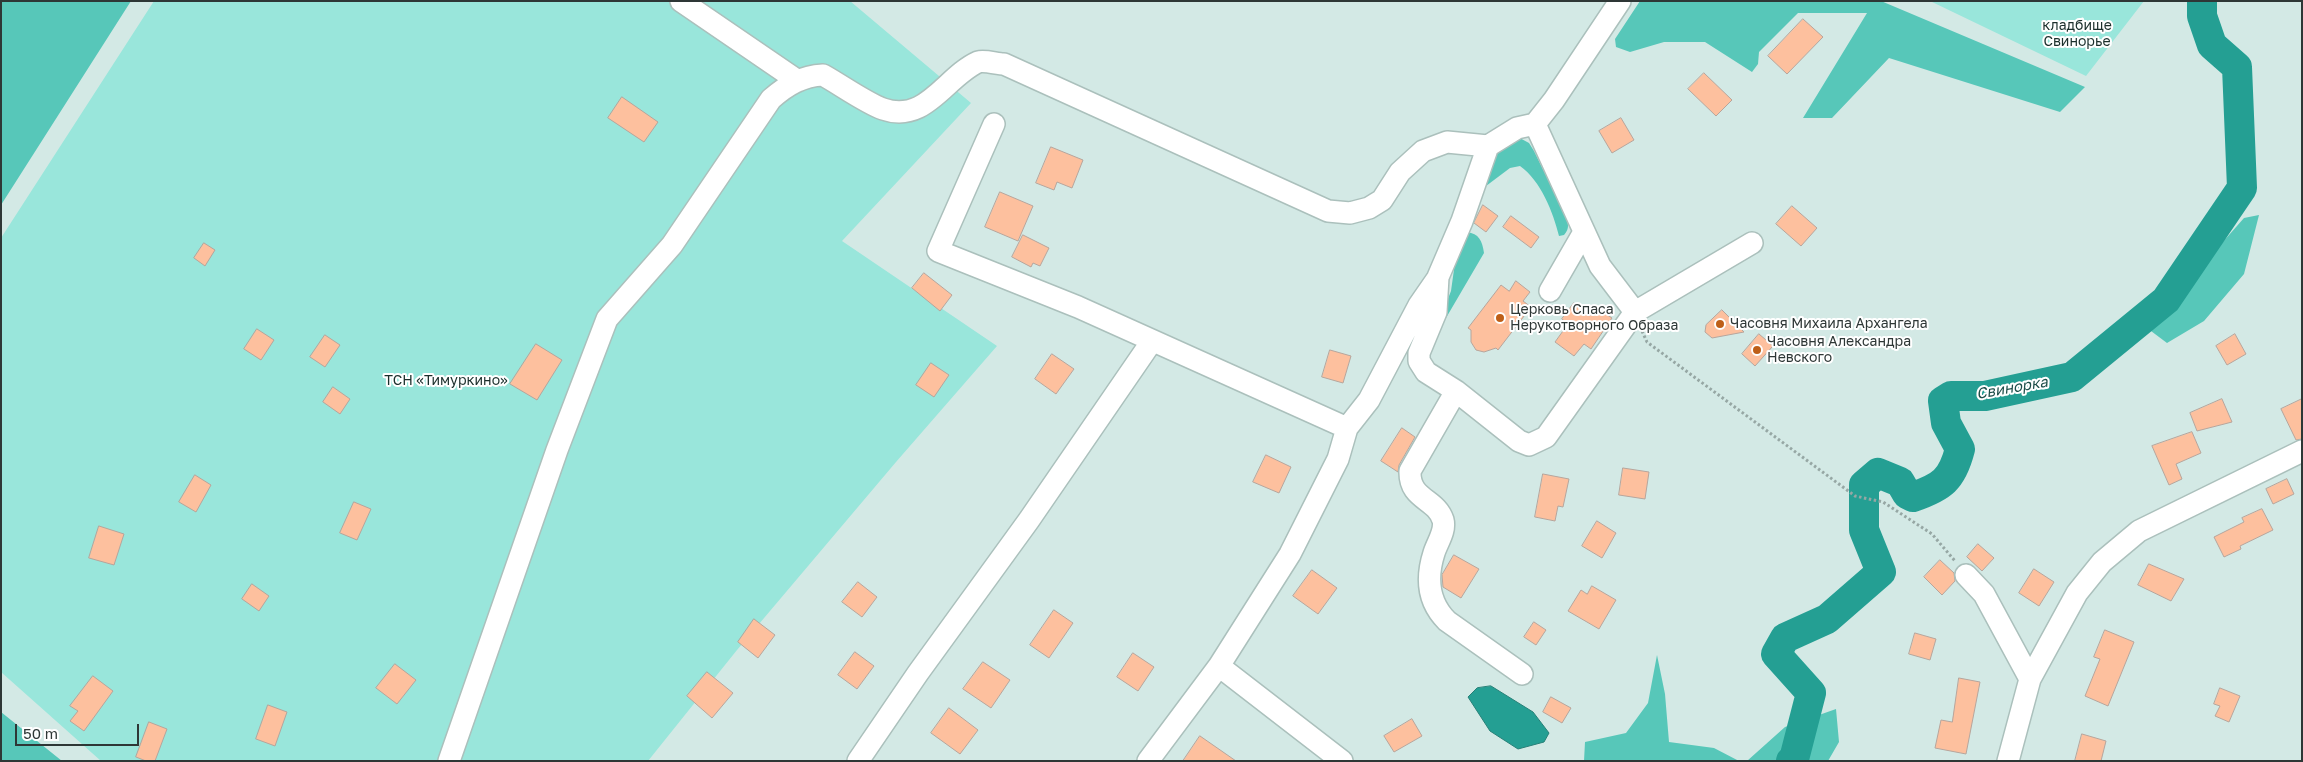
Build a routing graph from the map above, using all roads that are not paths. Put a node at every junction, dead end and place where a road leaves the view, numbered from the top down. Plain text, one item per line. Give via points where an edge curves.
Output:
1 (681, 1) edge
2 (1620, 1) edge
3 (798, 81) junction
4 (994, 124) dead end
5 (1535, 124) junction
6 (1488, 146) junction
7 (1584, 232) junction
8 (1752, 243) dead end
9 (1438, 277) junction
10 (1550, 291) dead end
11 (1635, 312) junction
12 (1152, 342) junction
13 (1456, 391) junction
14 (1347, 428) junction
15 (2302, 451) edge
16 (1966, 575) road end
17 (1219, 666) junction
18 (1522, 674) dead end
19 (2030, 679) junction
20 (449, 761) edge
21 (858, 761) edge
22 (1148, 761) edge
23 (1342, 761) edge
24 (2008, 761) edge

1 - 3 street
2 - 5 street
3 - 6 street via 824,75 883,109 901,112 921,107 980,61 1004,64 1328,211 1350,213 1382,200 1400,172 1423,151 1446,142
3 - 20 street via 787,85 771,99 672,244 607,320 557,450
4 - 12 street via 938,251 1078,307
5 - 6 street via 1518,128
5 - 7 street
6 - 9 street via 1462,222
7 - 10 street
7 - 11 street via 1600,266
8 - 11 street
9 - 13 street via 1436,312 1419,353 1419,361 1426,372
9 - 14 street via 1419,305 1369,400
11 - 13 street via 1546,437 1538,442 1529,445 1519,441
12 - 14 street
12 - 21 street
13 - 18 street via 1410,471 1414,491 1443,520 1443,531 1433,553 1429,573 1431,596 1438,613 1447,621
14 - 17 street via 1338,459 1290,554
15 - 19 street via 2139,531 2117,547 2077,593
16 - 19 street via 1984,594
17 - 22 street
17 - 23 street
19 - 24 street

